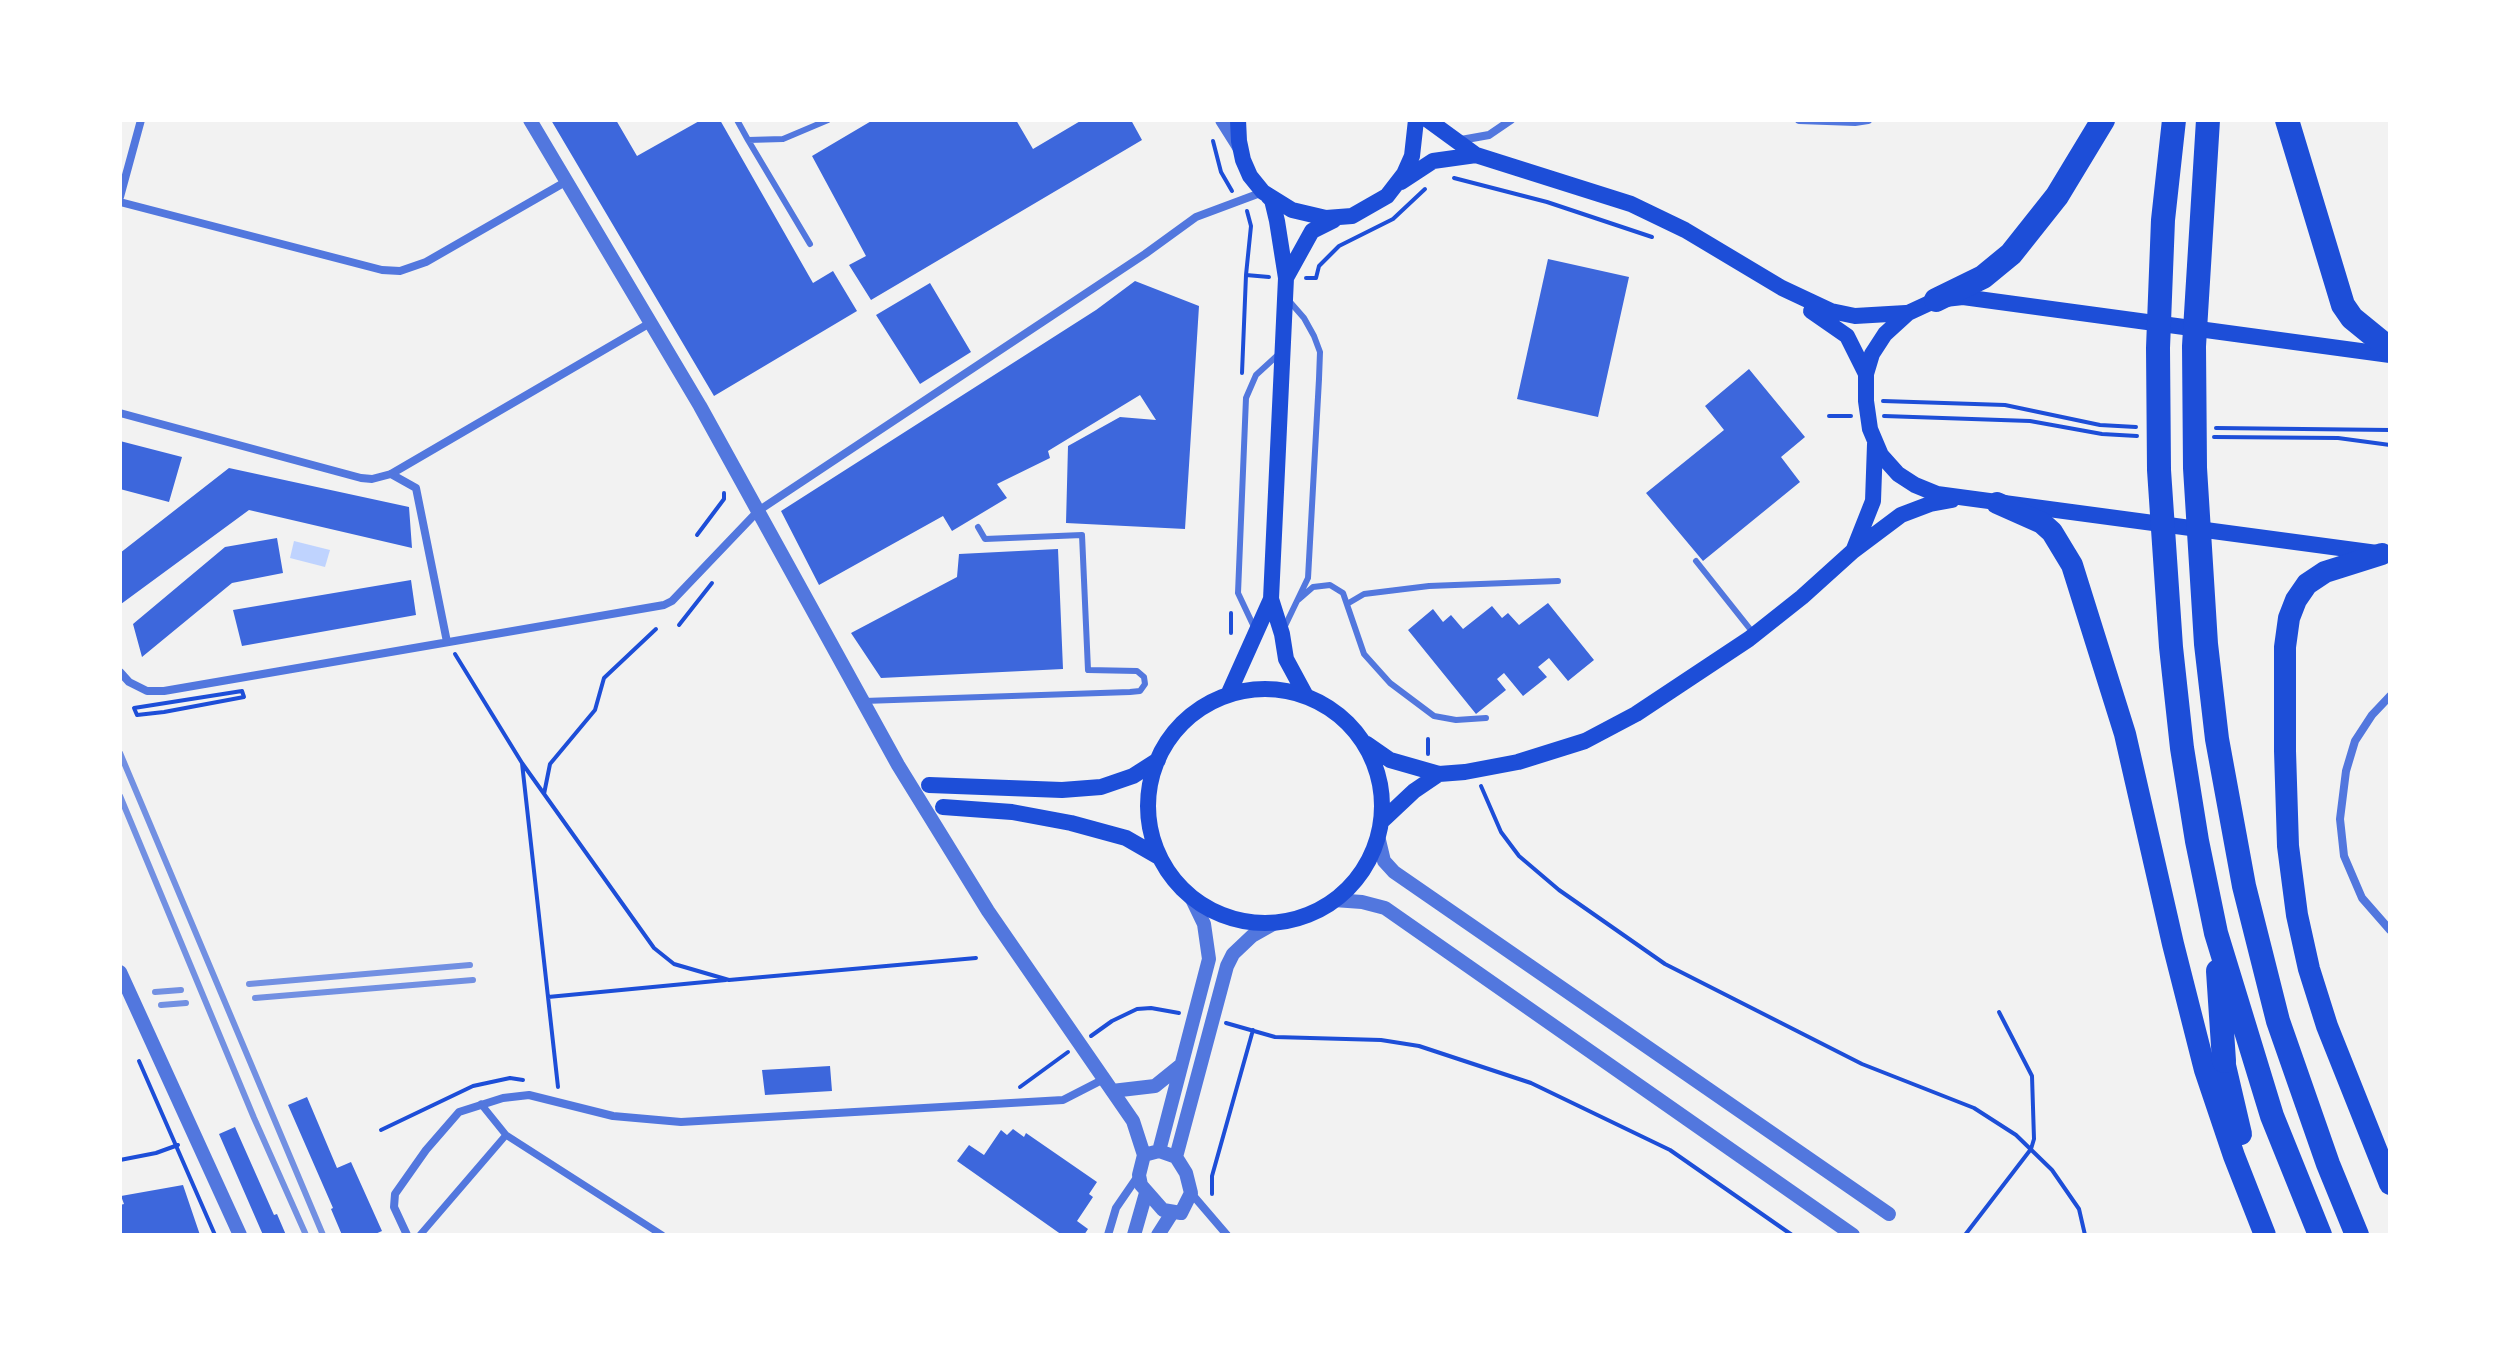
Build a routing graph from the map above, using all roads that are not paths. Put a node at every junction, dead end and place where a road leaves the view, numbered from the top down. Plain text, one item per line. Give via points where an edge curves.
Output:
1 (141, 120) edge
2 (530, 120) edge
3 (737, 120) edge
4 (828, 120) edge
5 (1222, 120) edge
6 (1238, 120) edge
7 (1416, 120) edge
8 (1428, 120) edge
9 (1511, 120) edge
10 (1799, 120) edge
11 (1868, 120) edge
12 (2103, 120) edge
13 (2174, 120) edge
14 (2208, 120) edge
15 (2287, 120) edge
16 (748, 140) junction
17 (1453, 141) junction
18 (1240, 148) junction
19 (1476, 155) junction
20 (567, 181) junction
21 (1397, 185) junction
22 (1266, 194) junction
23 (120, 199) edge
24 (1338, 218) junction
25 (810, 244) dead end
26 (1286, 278) junction
27 (1782, 288) junction
28 (1285, 297) junction
29 (1936, 300) junction
30 (1908, 313) junction
31 (650, 323) junction
32 (1282, 350) junction
33 (2390, 352) edge
34 (1866, 374) junction
35 (120, 413) edge
36 (1875, 442) junction
37 (391, 474) junction
38 (1961, 498) junction
39 (1997, 503) junction
40 (758, 511) junction
41 (978, 527) dead end
42 (1853, 551) junction
43 (2386, 553) edge
44 (1696, 561) dead end
45 (1558, 581) dead end
46 (1271, 599) junction
47 (1295, 603) junction
48 (1347, 604) junction
49 (1256, 634) junction
50 (1282, 634) junction
51 (1754, 634) junction
52 (447, 642) junction
53 (120, 672) edge
54 (1228, 695) junction
55 (1306, 696) junction
56 (2390, 696) edge
57 (862, 702) junction
58 (1486, 718) dead end
59 (1364, 742) junction
60 (1158, 760) junction
61 (1439, 774) junction
62 (929, 785) dead end
63 (943, 807) dead end
64 (1381, 822) junction
65 (1379, 840) junction
66 (1159, 857) junction
67 (1190, 895) junction
68 (1334, 900) junction
69 (1275, 923) junction
70 (2390, 930) edge
71 (2216, 933) junction
72 (120, 972) edge
73 (2224, 1061) joint
74 (1181, 1065) junction
75 (1108, 1085) junction
76 (481, 1104) junction
77 (506, 1135) junction
78 (1159, 1151) junction
79 (1144, 1155) junction
80 (1176, 1157) junction
81 (1139, 1175) junction
82 (2390, 1184) edge
83 (1146, 1193) junction
84 (1191, 1193) junction
85 (1172, 1213) junction
86 (1889, 1214) dead end
87 (2357, 1234) edge
88 (240, 1235) edge
89 (407, 1235) edge
90 (420, 1235) edge
91 (662, 1235) edge
92 (1108, 1235) edge
93 (1134, 1235) edge
94 (1158, 1235) edge
95 (1227, 1235) edge
96 (1853, 1235) edge
97 (2265, 1235) edge
98 (2277, 1235) edge
99 (2320, 1235) edge

1 - 23 street
2 - 20 street
3 - 16 lane
4 - 16 lane via 783,139
5 - 18 street
6 - 18 main road
7 - 21 main road via 1412,156
8 - 17 main road
9 - 17 street via 1478,139
10 - 11 street
12 - 29 highway via 2057,196 2011,254 1983,277
13 - 71 highway via 2163,220 2159,470 2171,647 2194,826
14 - 87 highway via 2194,346 2206,644 2228,808 2262,961 2306,1104
15 - 33 highway via 2343,305
16 - 25 lane
17 - 19 main road
18 - 22 main road via 1250,176
19 - 21 main road via 1433,161
19 - 27 main road via 1631,204
20 - 23 street via 426,262 400,271
20 - 31 street
21 - 24 main road via 1364,211
22 - 24 main road via 1303,214
22 - 26 main road via 1272,200
22 - 40 street via 1196,217
24 - 26 main road via 1312,231
26 - 28 main road
27 - 30 main road via 1855,316
27 - 34 main road via 1847,336
28 - 32 main road
28 - 47 lane via 1304,318 1320,352 1308,578
29 - 30 main road
29 - 33 main road via 1982,299
30 - 34 main road via 1885,334
31 - 37 street
31 - 40 street
32 - 46 main road
32 - 49 lane via 1256,375 1246,398 1238,593
34 - 36 main road
35 - 37 street via 361,478
36 - 38 main road via 1889,465 1915,485
36 - 42 main road via 1873,501
37 - 52 street via 416,488
38 - 39 main road
38 - 42 main road via 1901,515
39 - 43 main road
39 - 97 highway via 2042,523 2072,565 2125,734 2205,1070
40 - 52 street via 664,605
40 - 57 street
41 - 57 lane via 985,539 1082,535 1088,670 1137,671 1145,684 1130,692
42 - 51 main road
43 - 82 highway via 2338,566 2307,584 2289,618 2285,647 2288,846 2297,915 2327,1026
44 - 51 lane
45 - 48 lane via 1429,586 1364,594
46 - 49 main road
46 - 50 main road
47 - 48 lane via 1313,587 1330,585 1343,593
47 - 50 lane
48 - 58 lane via 1364,654 1404,695 1434,716
49 - 54 main road
50 - 55 main road via 1286,659
51 - 61 main road via 1636,714 1585,741 1518,762
52 - 53 street via 164,691 147,691
54 - 55 main road via 1268,689
54 - 60 main road via 1186,720
55 - 59 main road via 1334,710
56 - 70 street via 2355,741 2340,819 2344,856 2362,898
57 - 75 street via 988,911
59 - 61 main road via 1390,760
59 - 64 main road via 1380,781
60 - 62 main road via 1101,787
60 - 66 main road via 1148,810
61 - 64 main road
63 - 66 main road via 1071,823 1126,838
64 - 65 main road
65 - 68 main road via 1361,873
65 - 86 street via 1384,861 1394,872
66 - 67 main road
67 - 69 main road via 1229,917
67 - 74 street via 1204,924 1209,959
68 - 69 main road
68 - 96 street via 1385,908
69 - 80 street via 1252,936 1227,966
71 - 73 highway
71 - 99 highway via 2272,1116
72 - 88 street
73 - 98 highway via 2246,1150
74 - 75 street via 1155,1086
74 - 78 street
75 - 76 street via 1063,1100 754,1120 681,1122 613,1116 529,1095
75 - 79 street via 1133,1121
76 - 77 street
76 - 89 street via 459,1112 395,1194 394,1207
77 - 90 street
77 - 91 street
78 - 79 street
78 - 80 street
79 - 81 street
80 - 84 street
81 - 83 street
81 - 92 street via 1116,1208
83 - 85 street
83 - 93 street
84 - 85 street via 1181,1213
84 - 95 street
85 - 94 street

